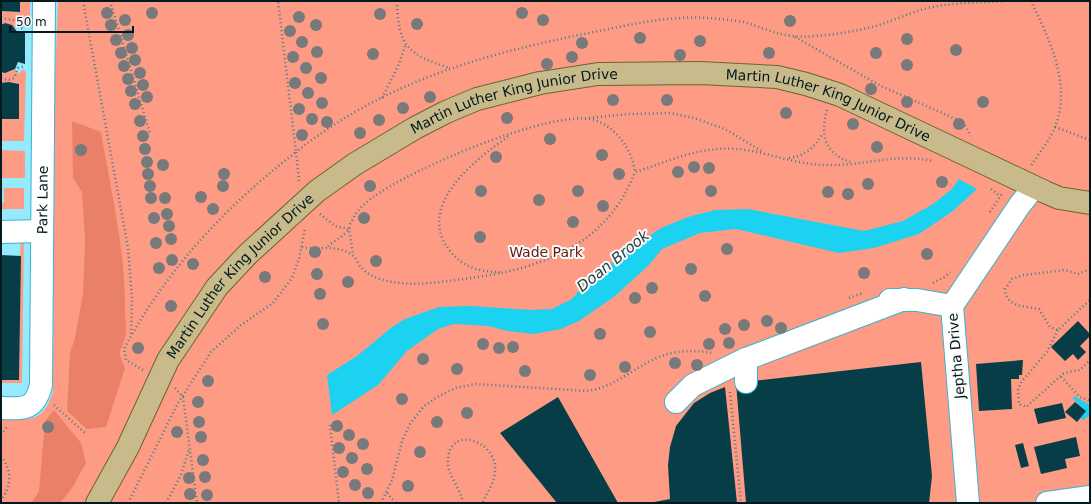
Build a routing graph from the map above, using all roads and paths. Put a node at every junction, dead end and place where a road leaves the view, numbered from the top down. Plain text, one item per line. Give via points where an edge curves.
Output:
1 (44, 1) edge
2 (84, 1) edge
3 (110, 1) edge
4 (278, 1) edge
5 (397, 1) edge
6 (1006, 1) edge
7 (1031, 1) edge
8 (1, 18) edge
9 (24, 30) dead end
10 (794, 37) junction
11 (405, 45) junction
12 (24, 66) dead end
13 (450, 68) junction
14 (1, 79) edge
15 (832, 92) junction
16 (382, 98) junction
17 (582, 119) junction
18 (1055, 127) junction
19 (150, 132) dead end
20 (824, 132) junction
21 (511, 134) junction
22 (971, 137) dead end
23 (1090, 140) edge
24 (296, 152) junction
25 (764, 153) junction
26 (786, 159) junction
27 (852, 163) junction
28 (939, 164) dead end
29 (635, 172) junction
30 (1033, 177) junction
31 (299, 183) dead end
32 (1, 187) edge
33 (999, 196) dead end
34 (1, 200) edge
35 (1090, 203) edge
36 (302, 204) junction
37 (988, 216) dead end
38 (305, 228) dead end
39 (349, 229) junction
40 (42, 231) junction
41 (1, 232) edge
42 (302, 247) junction
43 (327, 247) junction
44 (353, 256) junction
45 (1090, 269) edge
46 (951, 271) dead end
47 (509, 272) junction
48 (867, 292) dead end
49 (916, 295) junction
50 (1090, 300) edge
51 (843, 301) dead end
52 (952, 306) junction
53 (1058, 330) junction
54 (131, 336) junction
55 (714, 354) dead end
56 (746, 359) junction
57 (1090, 360) edge
58 (134, 366) dead end
59 (1061, 376) junction
60 (738, 385) joint
61 (184, 397) junction
62 (1090, 401) edge
63 (46, 402) junction
64 (676, 402) dead end
65 (5, 416) edge
66 (330, 425) dead end
67 (86, 434) dead end
68 (1, 435) edge
69 (190, 446) junction
70 (1, 456) edge
71 (387, 493) junction
72 (1090, 497) edge
73 (1, 500) edge
74 (98, 503) edge
75 (128, 503) edge
76 (166, 503) edge
77 (197, 503) edge
78 (339, 503) edge
79 (381, 503) edge
80 (396, 503) edge
81 (463, 503) edge
82 (482, 503) edge
83 (741, 503) edge
84 (968, 503) edge
85 (1047, 503) edge

1 - 40 street, Park Lane
2 - 54 path via 128,248 132,298
3 - 19 path
4 - 24 path
5 - 11 path via 397,20
6 - 10 path via 949,4 859,30
7 - 18 path via 1060,76 1062,96
8 - 9 path via 13,20
10 - 13 path via 742,22 708,18 660,20 545,41
10 - 22 path via 881,86 958,120
11 - 13 path via 416,56
11 - 16 path via 399,64
12 - 14 path via 18,68 14,78
13 - 16 path
15 - 20 path via 823,126
15 - 30 main road, Martin Luther King Junior Drive via 876,110 943,145
15 - 36 main road, Martin Luther King Junior Drive via 777,77 700,73 598,74 540,83 477,99 446,112 354,164
16 - 24 path via 341,120
17 - 21 path via 550,123
17 - 25 path via 670,113 725,129
17 - 29 path via 594,120 620,137 630,152
18 - 23 path
18 - 30 path
20 - 26 path via 805,153
20 - 27 path via 824,138 835,153
21 - 39 path via 449,157 373,197 357,212
21 - 47 path via 474,162 458,179 446,198 439,219 446,247 461,262 479,270
24 - 31 path
24 - 54 path via 227,210 192,248
25 - 26 path
25 - 29 path via 731,149 696,151
26 - 27 path via 805,164
27 - 28 path via 896,158 922,159
29 - 47 path via 626,193 611,214 591,234 558,256
30 - 35 main road, Martin Luther King Junior Drive via 1059,198
30 - 52 street, Jeptha Drive via 1019,206
32 - 34 path
33 - 37 path
36 - 39 path via 308,211 320,214 335,226
36 - 74 main road, Martin Luther King Junior Drive via 217,287 191,323 158,378 128,447
38 - 42 path
39 - 43 path
39 - 44 path
40 - 41 street
40 - 63 street, Park Lane via 42,385
42 - 43 path
42 - 61 path via 292,278 280,294 265,309 231,333 212,352
43 - 44 path
44 - 47 path via 369,275 395,283 440,282
45 - 53 path via 1078,274 1065,270 1024,275 1012,279 1006,286 1008,299 1016,305 1039,309 1050,327
46 - 49 path
48 - 51 path
49 - 52 street
49 - 56 street via 852,306
50 - 53 path
52 - 84 street, Jeptha Drive
53 - 59 path via 1046,352 1022,381 1018,389 1019,404 1026,407
54 - 58 path via 124,349 124,355
55 - 71 path via 691,351 661,356 613,384 597,390 567,391 475,384 446,392 424,406 410,424
56 - 60 street
56 - 64 street via 693,385
57 - 59 path via 1080,370
59 - 62 path via 1080,397
60 - 83 path
61 - 69 path
61 - 75 path via 178,403
63 - 65 street
63 - 67 path
65 - 68 path
66 - 78 path
69 - 76 path via 181,475
69 - 77 path
70 - 73 path via 10,476 7,490
71 - 79 path
71 - 80 path
72 - 85 street
81 - 82 path via 448,465 452,448 458,441 465,439 481,443 488,450 494,464 492,482

